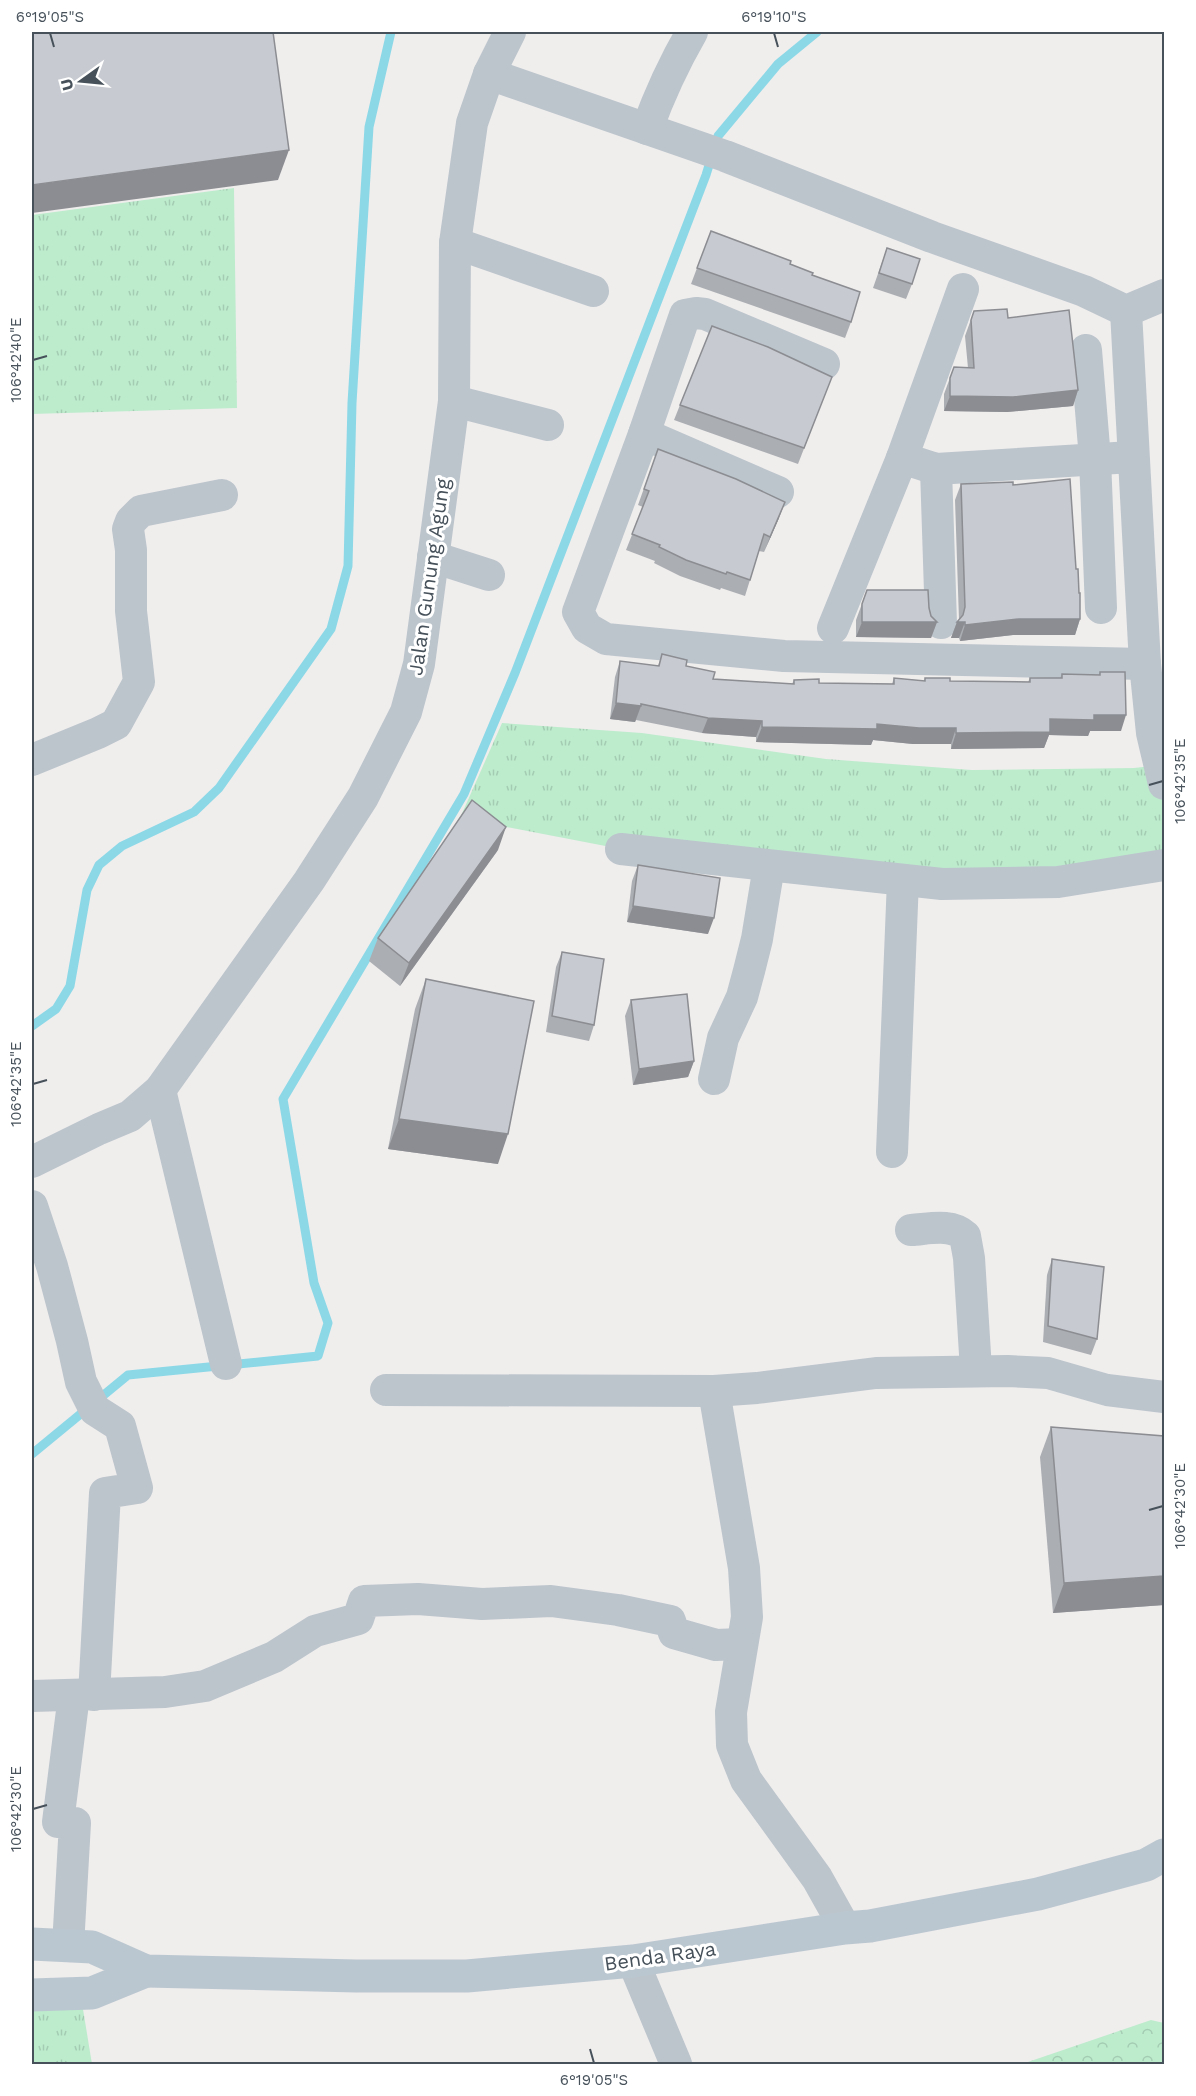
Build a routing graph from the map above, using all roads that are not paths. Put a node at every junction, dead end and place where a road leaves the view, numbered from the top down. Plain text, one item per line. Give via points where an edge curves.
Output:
1 (510, 32) edge
2 (692, 32) edge
3 (489, 74) junction
4 (647, 129) junction
5 (455, 243) junction
6 (963, 289) dead end
7 (593, 291) dead end
8 (1164, 294) edge
9 (1126, 311) junction
10 (1086, 350) dead end
11 (824, 364) dead end
12 (454, 401) junction
13 (548, 425) dead end
14 (644, 434) junction
15 (1132, 457) junction
16 (902, 458) junction
17 (1095, 459) junction
18 (936, 469) junction
19 (778, 492) dead end
20 (222, 495) dead end
21 (433, 556) junction
22 (489, 575) dead end
23 (1101, 608) dead end
24 (941, 623) dead end
25 (832, 628) dead end
26 (1146, 664) junction
27 (32, 760) edge
28 (1164, 784) edge
29 (621, 849) dead end
30 (1164, 865) edge
31 (769, 866) junction
32 (903, 880) junction
33 (714, 1079) dead end
34 (160, 1090) junction
35 (892, 1152) dead end
36 (32, 1162) edge
37 (32, 1206) edge
38 (910, 1230) dead end
39 (226, 1364) dead end
40 (976, 1370) junction
41 (386, 1390) dead end
42 (714, 1391) junction
43 (1164, 1397) edge
44 (741, 1644) junction
45 (84, 1695) junction
46 (32, 1696) edge
47 (1164, 1855) edge
48 (845, 1928) junction
49 (32, 1944) edge
50 (68, 1946) junction
51 (633, 1961) junction
52 (146, 1971) junction
53 (32, 1995) edge
54 (676, 2064) edge

1 - 3 street, Jalan Gunung Agung
2 - 4 street via 664,83
3 - 4 street
3 - 5 street, Jalan Gunung Agung via 472,123
4 - 9 street via 1084,291
5 - 7 street
5 - 12 street, Jalan Gunung Agung
6 - 16 street
8 - 9 street
9 - 15 street
10 - 17 street
11 - 14 street via 705,314 685,315
12 - 13 street
12 - 21 street, Jalan Gunung Agung
14 - 19 street
14 - 26 street via 578,612 587,628 606,639 784,656
15 - 17 street
15 - 26 street
16 - 18 street
16 - 25 street
17 - 18 street
17 - 23 street
18 - 24 street
20 - 27 street via 141,511 131,521 131,611 139,682 116,724
21 - 22 street
21 - 34 street, Jalan Gunung Agung via 419,664 406,712 363,798 309,881
26 - 28 street via 1152,733
29 - 31 street
30 - 32 street via 1058,882 942,884
31 - 32 street
31 - 33 street via 749,971 723,1038
32 - 35 street
34 - 36 street, Jalan Gunung Agung via 130,1116
34 - 39 street
37 - 45 street via 52,1266 81,1382 95,1410 120,1426 137,1488 105,1493
38 - 40 street via 945,1228 965,1236
40 - 42 street via 876,1373
40 - 43 street via 1048,1373 1107,1390
41 - 42 street
42 - 44 street via 744,1568 747,1617
44 - 45 street via 716,1646 674,1633 670,1622 551,1601 482,1604 418,1599 364,1601 358,1619 315,1631 274,1657 205,1686 165,1692
44 - 48 street via 731,1712 732,1745 746,1780 817,1878
45 - 46 street
45 - 50 street via 58,1822 75,1823
47 - 48 street, Benda Raya via 1146,1865 1038,1894
48 - 51 street, Benda Raya
49 - 50 street, Benda Raya
50 - 52 street, Benda Raya via 92,1947
51 - 52 street, Benda Raya via 467,1976
51 - 54 street
52 - 53 street, Benda Raya via 92,1993

